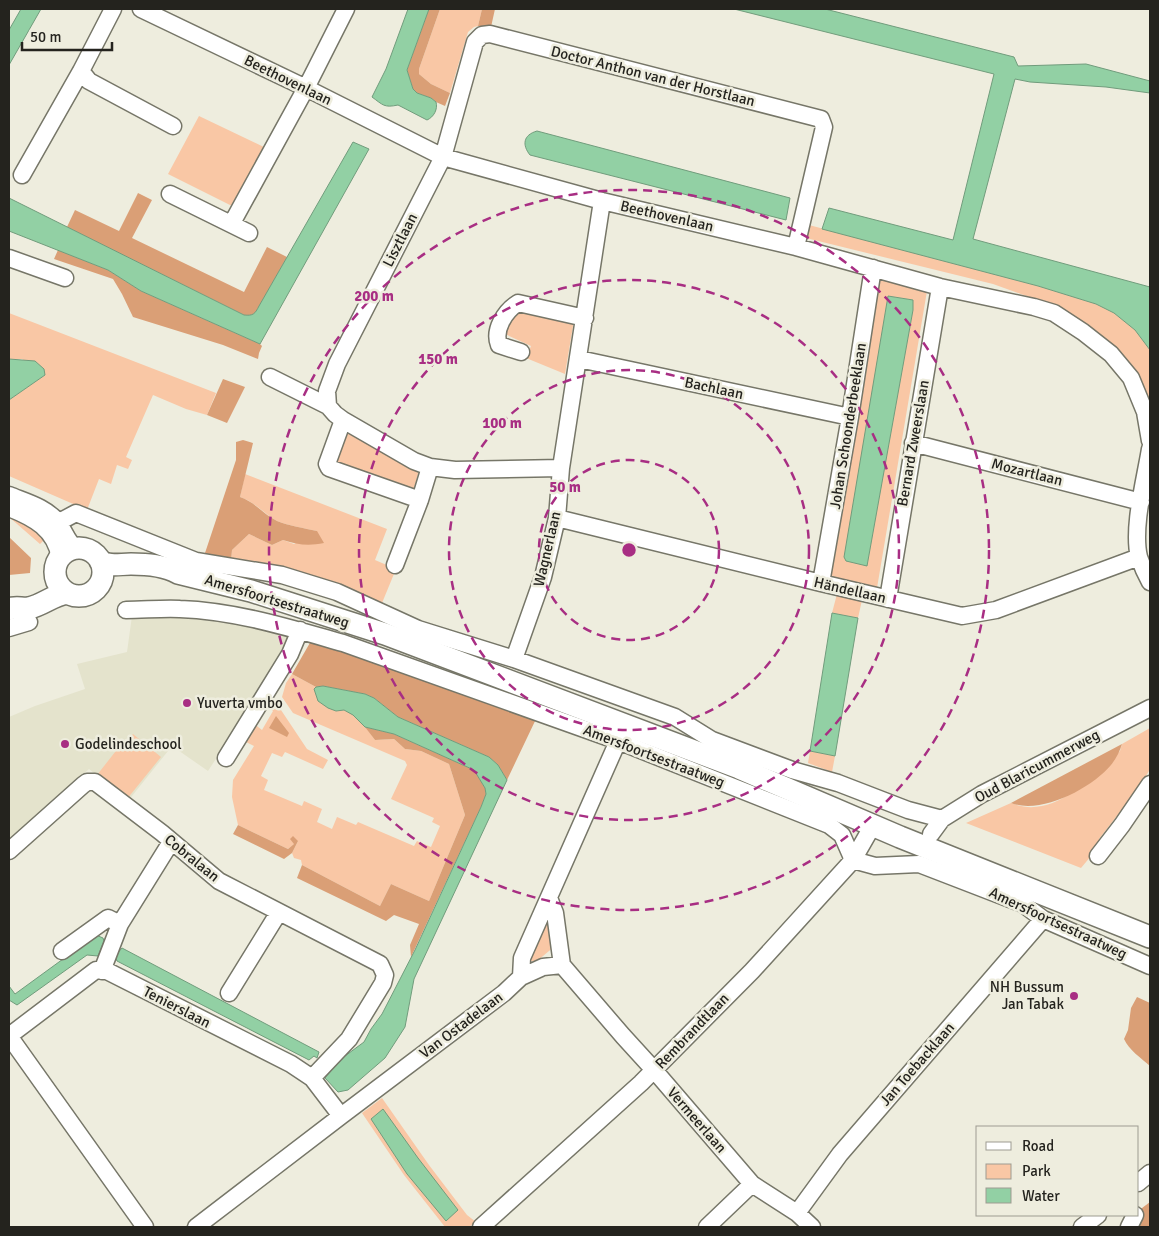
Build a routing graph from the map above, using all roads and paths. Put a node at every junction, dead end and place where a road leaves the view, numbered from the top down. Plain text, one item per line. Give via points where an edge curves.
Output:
1 (113, 9) edge
2 (142, 9) edge
3 (346, 9) edge
4 (80, 71) junction
5 (306, 88) junction
6 (173, 126) dead end
7 (442, 157) junction
8 (22, 175) dead end
9 (170, 194) dead end
10 (602, 201) junction
11 (232, 223) junction
12 (249, 233) dead end
13 (796, 247) junction
14 (9, 258) edge
15 (873, 268) junction
16 (65, 278) dead end
17 (940, 287) junction
18 (585, 318) junction
19 (521, 352) dead end
20 (578, 359) junction
21 (270, 377) dead end
22 (328, 406) junction
23 (850, 417) junction
24 (344, 420) junction
25 (1150, 441) edge
26 (913, 443) junction
27 (1150, 449) edge
28 (430, 467) junction
29 (560, 468) junction
30 (9, 495) edge
31 (420, 500) junction
32 (1141, 502) junction
33 (9, 508) edge
34 (557, 518) junction
35 (52, 525) junction
36 (1139, 557) junction
37 (64, 560) junction
38 (100, 561) junction
39 (395, 565) dead end
40 (178, 573) junction
41 (100, 582) junction
42 (1150, 582) edge
43 (821, 584) junction
44 (67, 592) junction
45 (888, 598) junction
46 (11, 608) edge
47 (126, 610) dead end
48 (29, 622) dead end
49 (9, 628) edge
50 (300, 630) junction
51 (514, 659) junction
52 (1150, 708) edge
53 (618, 741) junction
54 (226, 758) dead end
55 (1150, 784) edge
56 (876, 819) junction
57 (937, 827) junction
58 (172, 842) junction
59 (9, 851) edge
60 (1098, 856) dead end
61 (854, 860) junction
62 (550, 898) junction
63 (279, 912) junction
64 (1043, 920) junction
65 (1150, 921) edge
66 (120, 924) junction
67 (1150, 937) edge
68 (62, 951) dead end
69 (562, 965) junction
70 (1150, 966) edge
71 (102, 970) junction
72 (520, 977) junction
73 (229, 993) dead end
74 (9, 1036) edge
75 (654, 1070) junction
76 (312, 1078) junction
77 (340, 1116) junction
78 (1150, 1173) edge
79 (1139, 1182) edge
80 (752, 1184) junction
81 (797, 1213) junction
82 (1097, 1216) edge
83 (145, 1227) edge
84 (196, 1227) edge
85 (481, 1227) edge
86 (707, 1227) edge
87 (812, 1227) edge
88 (1082, 1227) edge

1 - 4 street
2 - 5 street, Beethovenlaan
3 - 5 street
4 - 6 street via 88,81
4 - 8 street
5 - 7 street, Beethovenlaan
5 - 11 street
7 - 10 street, Beethovenlaan
7 - 13 street, Doctor Anthon van der Horstlaan via 475,42 482,35 500,36 821,119 824,127
7 - 22 street, Lisztlaan via 337,364 327,391
9 - 11 street
10 - 13 street, Beethovenlaan
10 - 18 street, Wagnerlaan
11 - 12 street
13 - 15 street, Beethovenlaan
14 - 16 street
15 - 17 street, Beethovenlaan
15 - 23 street, Johan Schoonderbeeklaan
17 - 25 street, Beethovenlaan via 1054,313 1084,332 1111,354 1131,378 1145,412
17 - 26 street, Bernard Zweerslaan
18 - 19 street via 518,304 509,308 497,331 497,339 499,344
18 - 20 street, Wagnerlaan
20 - 23 street, Bachlaan
20 - 29 street, Wagnerlaan
21 - 22 street
22 - 24 street
23 - 43 street, Johan Schoonderbeeklaan
24 - 28 street
24 - 31 street via 326,464
26 - 32 street, Mozartlaan
26 - 45 street, Bernard Zweerslaan
27 - 32 street
28 - 29 street via 455,470
28 - 31 street
29 - 34 street, Wagnerlaan
30 - 35 street via 47,511
31 - 39 street
32 - 36 street via 1137,536
33 - 35 street
34 - 43 street, Händellaan
34 - 51 street, Wagnerlaan via 543,576
35 - 37 street via 70,544
35 - 51 street, Amersfoortsestraatweg via 76,513 196,561 282,575 337,592 418,629
36 - 42 street
36 - 45 street, Händellaan via 996,610 962,616
37 - 38 main road via 88,550
37 - 44 main road via 60,586
37 - 46 main road via 48,583
38 - 40 main road, Amersfoortsestraatweg via 108,566 152,565
38 - 41 main road via 103,571
40 - 41 main road, Amersfoortsestraatweg via 165,577 111,578
40 - 56 main road, Amersfoortsestraatweg via 251,591 385,634 739,768 818,790
41 - 44 main road via 88,594 77,596
43 - 45 street, Händellaan
44 - 46 main road via 29,608
47 - 50 street, Amersfoortsestraatweg via 181,609 232,615
48 - 49 street
50 - 53 street, Amersfoortsestraatweg
50 - 54 street via 290,654
51 - 57 street, Amersfoortsestraatweg via 676,716 712,740 908,810
52 - 57 street, Oud Blaricummerweg via 982,794
53 - 61 street, Amersfoortsestraatweg via 829,824 842,834
53 - 62 street
55 - 60 street
56 - 57 main road, Amersfoortsestraatweg
56 - 61 street, Rembrandtlaan
56 - 67 main road, Amersfoortsestraatweg
57 - 65 main road, Amersfoortsestraatweg
58 - 59 street, Cobralaan via 99,784 91,782 83,785
58 - 63 street, Cobralaan via 219,880
58 - 66 street
61 - 64 street, Amersfoortsestraatweg via 875,866 920,864 1023,904
61 - 75 street, Rembrandtlaan via 752,971
62 - 69 street
62 - 72 street via 522,958
63 - 73 street
63 - 76 street, Cobralaan via 380,964 385,975 349,1039
64 - 70 street, Amersfoortsestraatweg
64 - 81 street, Jan Toebacklaan via 840,1154
66 - 68 street via 108,918
66 - 71 street
69 - 72 street via 543,967
69 - 75 street, Vermeerlaan
71 - 74 street via 96,970
71 - 76 street, Tenierslaan via 291,1064
72 - 77 street, Van Ostadelaan via 504,994
74 - 83 street
75 - 80 street, Vermeerlaan
75 - 85 street, Rembrandtlaan
76 - 77 street, Tenierslaan
77 - 84 street, Van Ostadelaan
78 - 79 street
80 - 81 street
80 - 86 street
81 - 87 street
82 - 88 street

